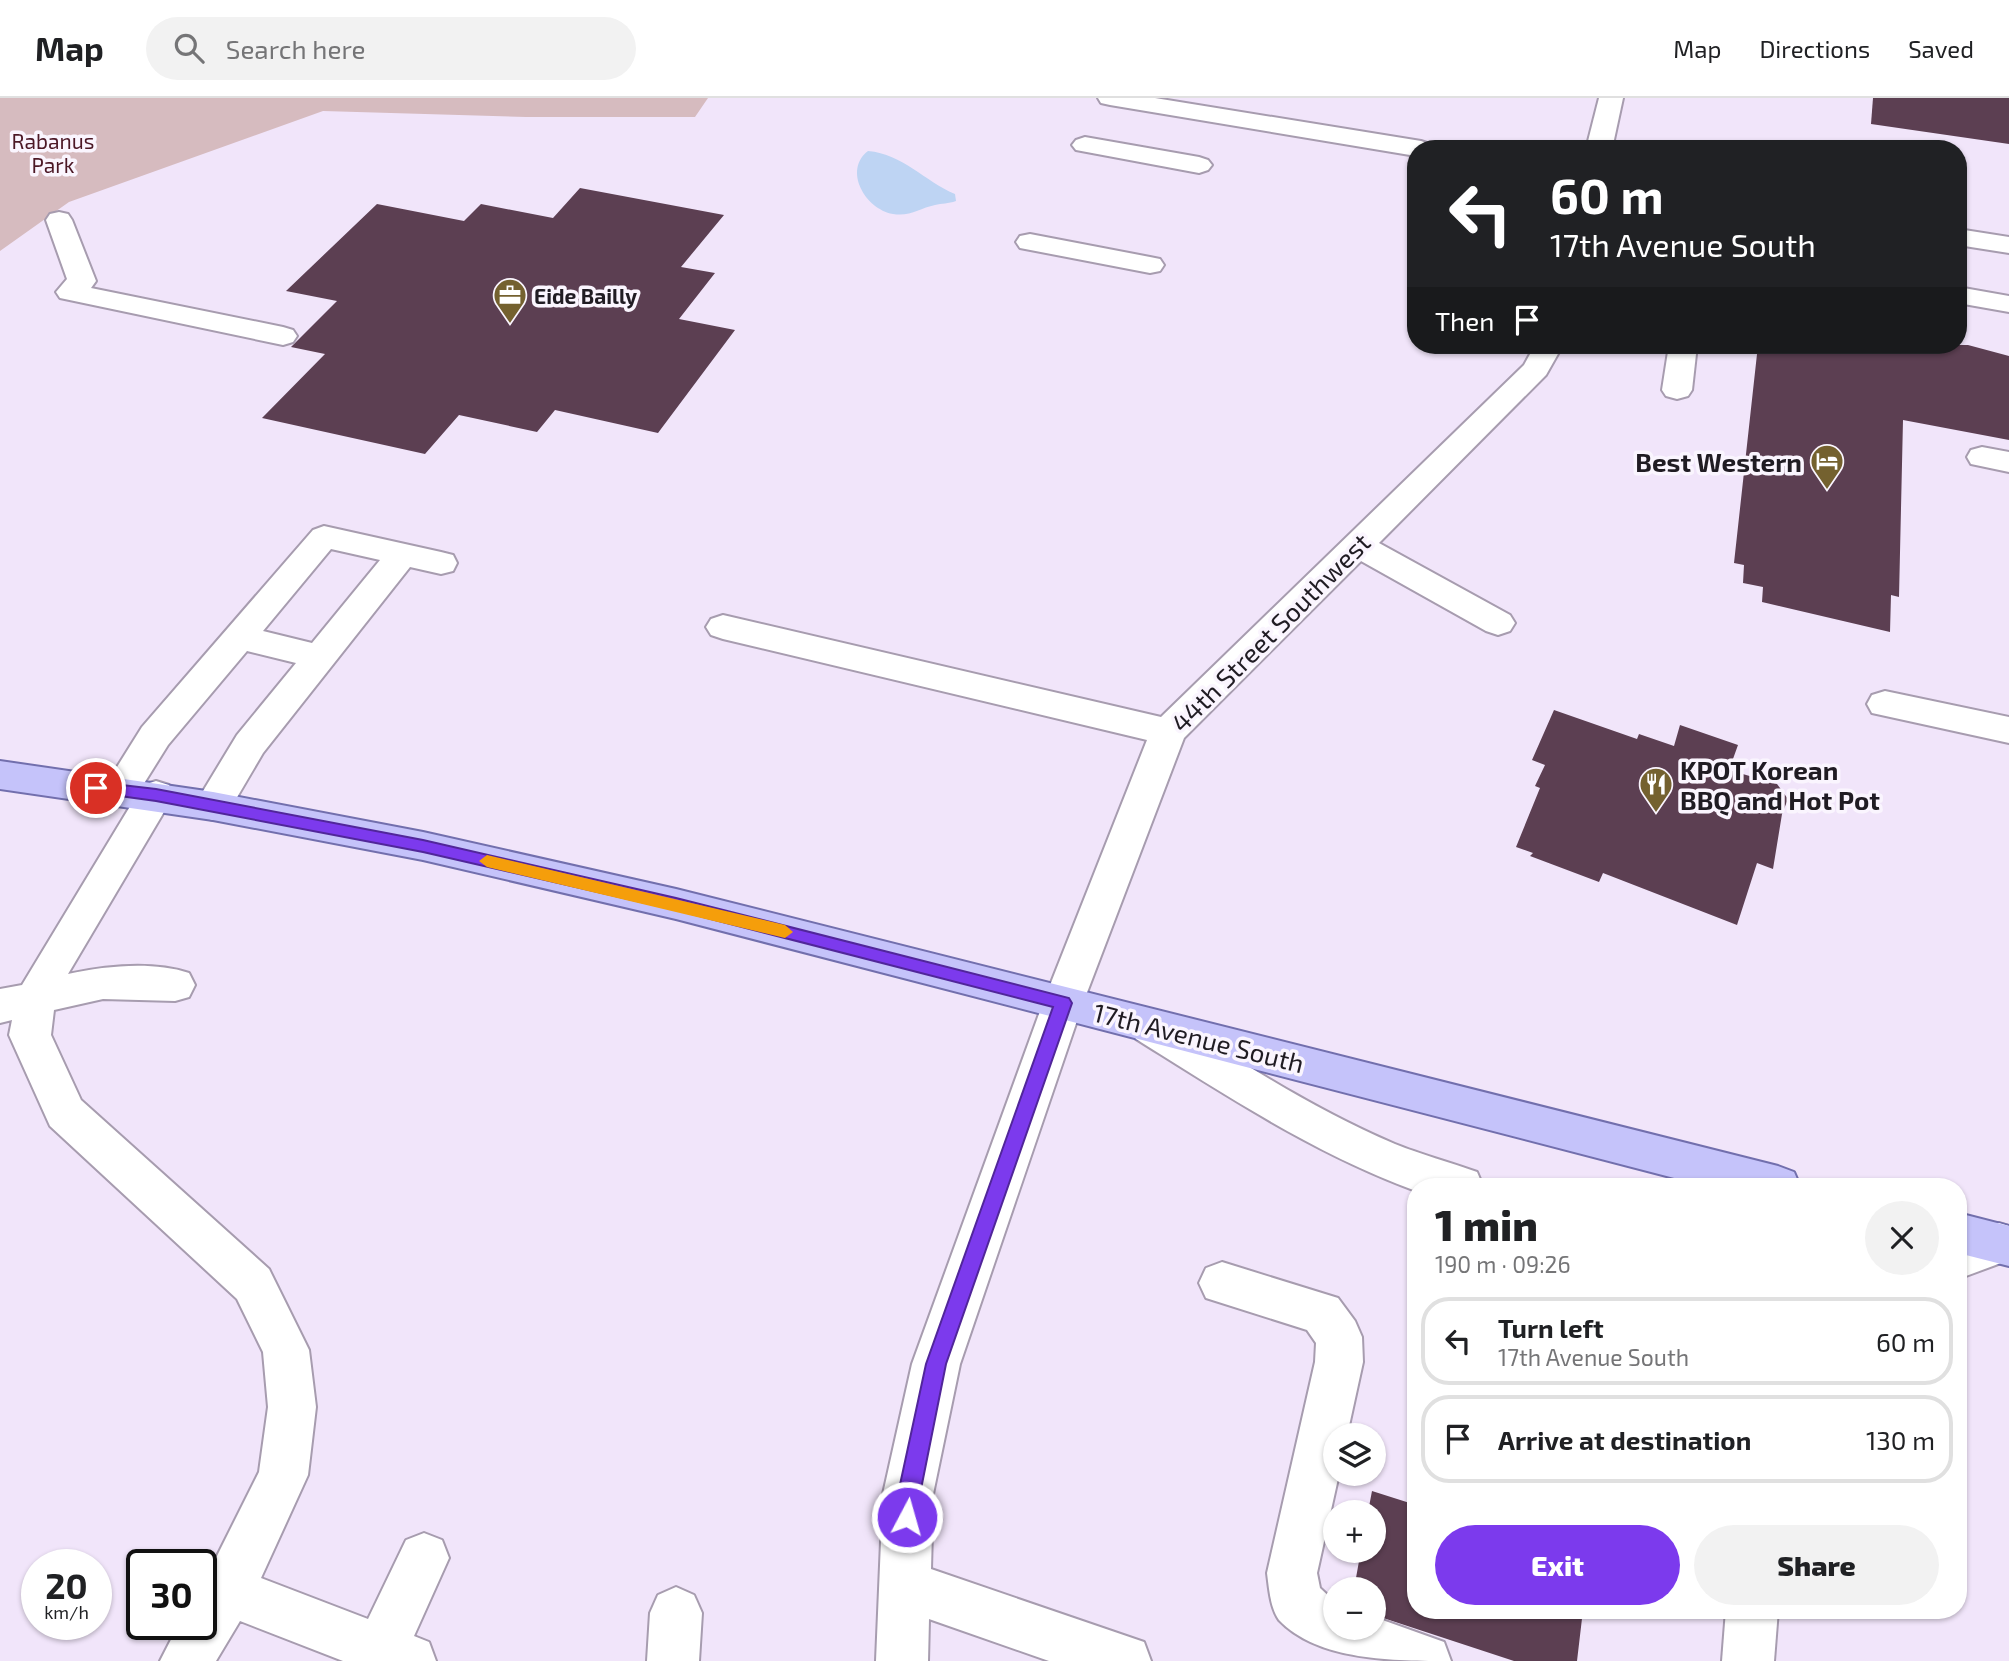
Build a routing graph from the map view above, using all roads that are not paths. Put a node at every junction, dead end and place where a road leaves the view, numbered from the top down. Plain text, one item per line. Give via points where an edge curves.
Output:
1 (1611, 98) edge
2 (1108, 104) edge
3 (1601, 140) edge
4 (1085, 145) dead end
5 (1407, 147) edge
6 (1199, 165) dead end
7 (59, 220) dead end
8 (1967, 238) edge
9 (1030, 242) dead end
10 (2009, 245) edge
11 (1150, 265) dead end
12 (1967, 297) edge
13 (2009, 304) edge
14 (283, 335) dead end
15 (1544, 354) edge
16 (1682, 354) edge
17 (1677, 390) dead end
18 (1357, 545) junction
19 (401, 555) junction
20 (441, 563) dead end
21 (1498, 623) dead end
22 (723, 626) dead end
23 (239, 636) junction
24 (319, 657) junction
25 (1885, 704) dead end
26 (2009, 730) edge
27 (1168, 732) junction
28 (0, 775) edge
29 (138, 793) junction
30 (213, 806) junction
31 (175, 985) dead end
32 (18, 1001) edge
33 (1063, 1003) junction
34 (1146, 1024) junction
35 (1429, 1178) edge
36 (1747, 1178) edge
37 (1222, 1283) dead end
38 (424, 1558) dead end
39 (904, 1585) junction
40 (229, 1591) junction
41 (1751, 1619) edge
42 (388, 1657) edge
43 (1120, 1660) edge
44 (186, 1661) edge
45 (902, 1661) edge
46 (1425, 1661) edge
47 (1748, 1661) edge

1 - 3 street
2 - 5 street via 1218,126
4 - 6 street
7 - 14 street via 82,281 71,292
8 - 10 street
9 - 11 street
12 - 13 street
15 - 18 street, 44th Street Southwest via 1536,369
16 - 17 street
18 - 21 street
18 - 27 street, 44th Street Southwest
19 - 20 street
19 - 23 street via 324,537
19 - 24 street
22 - 27 street
23 - 24 street
23 - 29 street via 155,736
24 - 30 street via 250,744
25 - 26 street
27 - 33 street, 44th Street Southwest
28 - 29 main road, 17th Avenue South
29 - 30 main road, 17th Avenue South
29 - 32 street
30 - 33 main road, 17th Avenue South via 423,846 663,901
31 - 32 street via 103,983
32 - 40 street via 65,1113 253,1284 286,1350 292,1407 283,1475
33 - 34 main road, 17th Avenue South
33 - 39 street, 44th Street Southwest via 936,1364 908,1494
34 - 35 street via 1322,1131
34 - 36 main road, 17th Avenue South
37 - 46 street via 1322,1313 1339,1337 1339,1362 1292,1573 1297,1601 1323,1626
38 - 42 street
39 - 43 street
39 - 45 street, 44th Street Southwest
40 - 42 street
40 - 44 street
41 - 47 street

